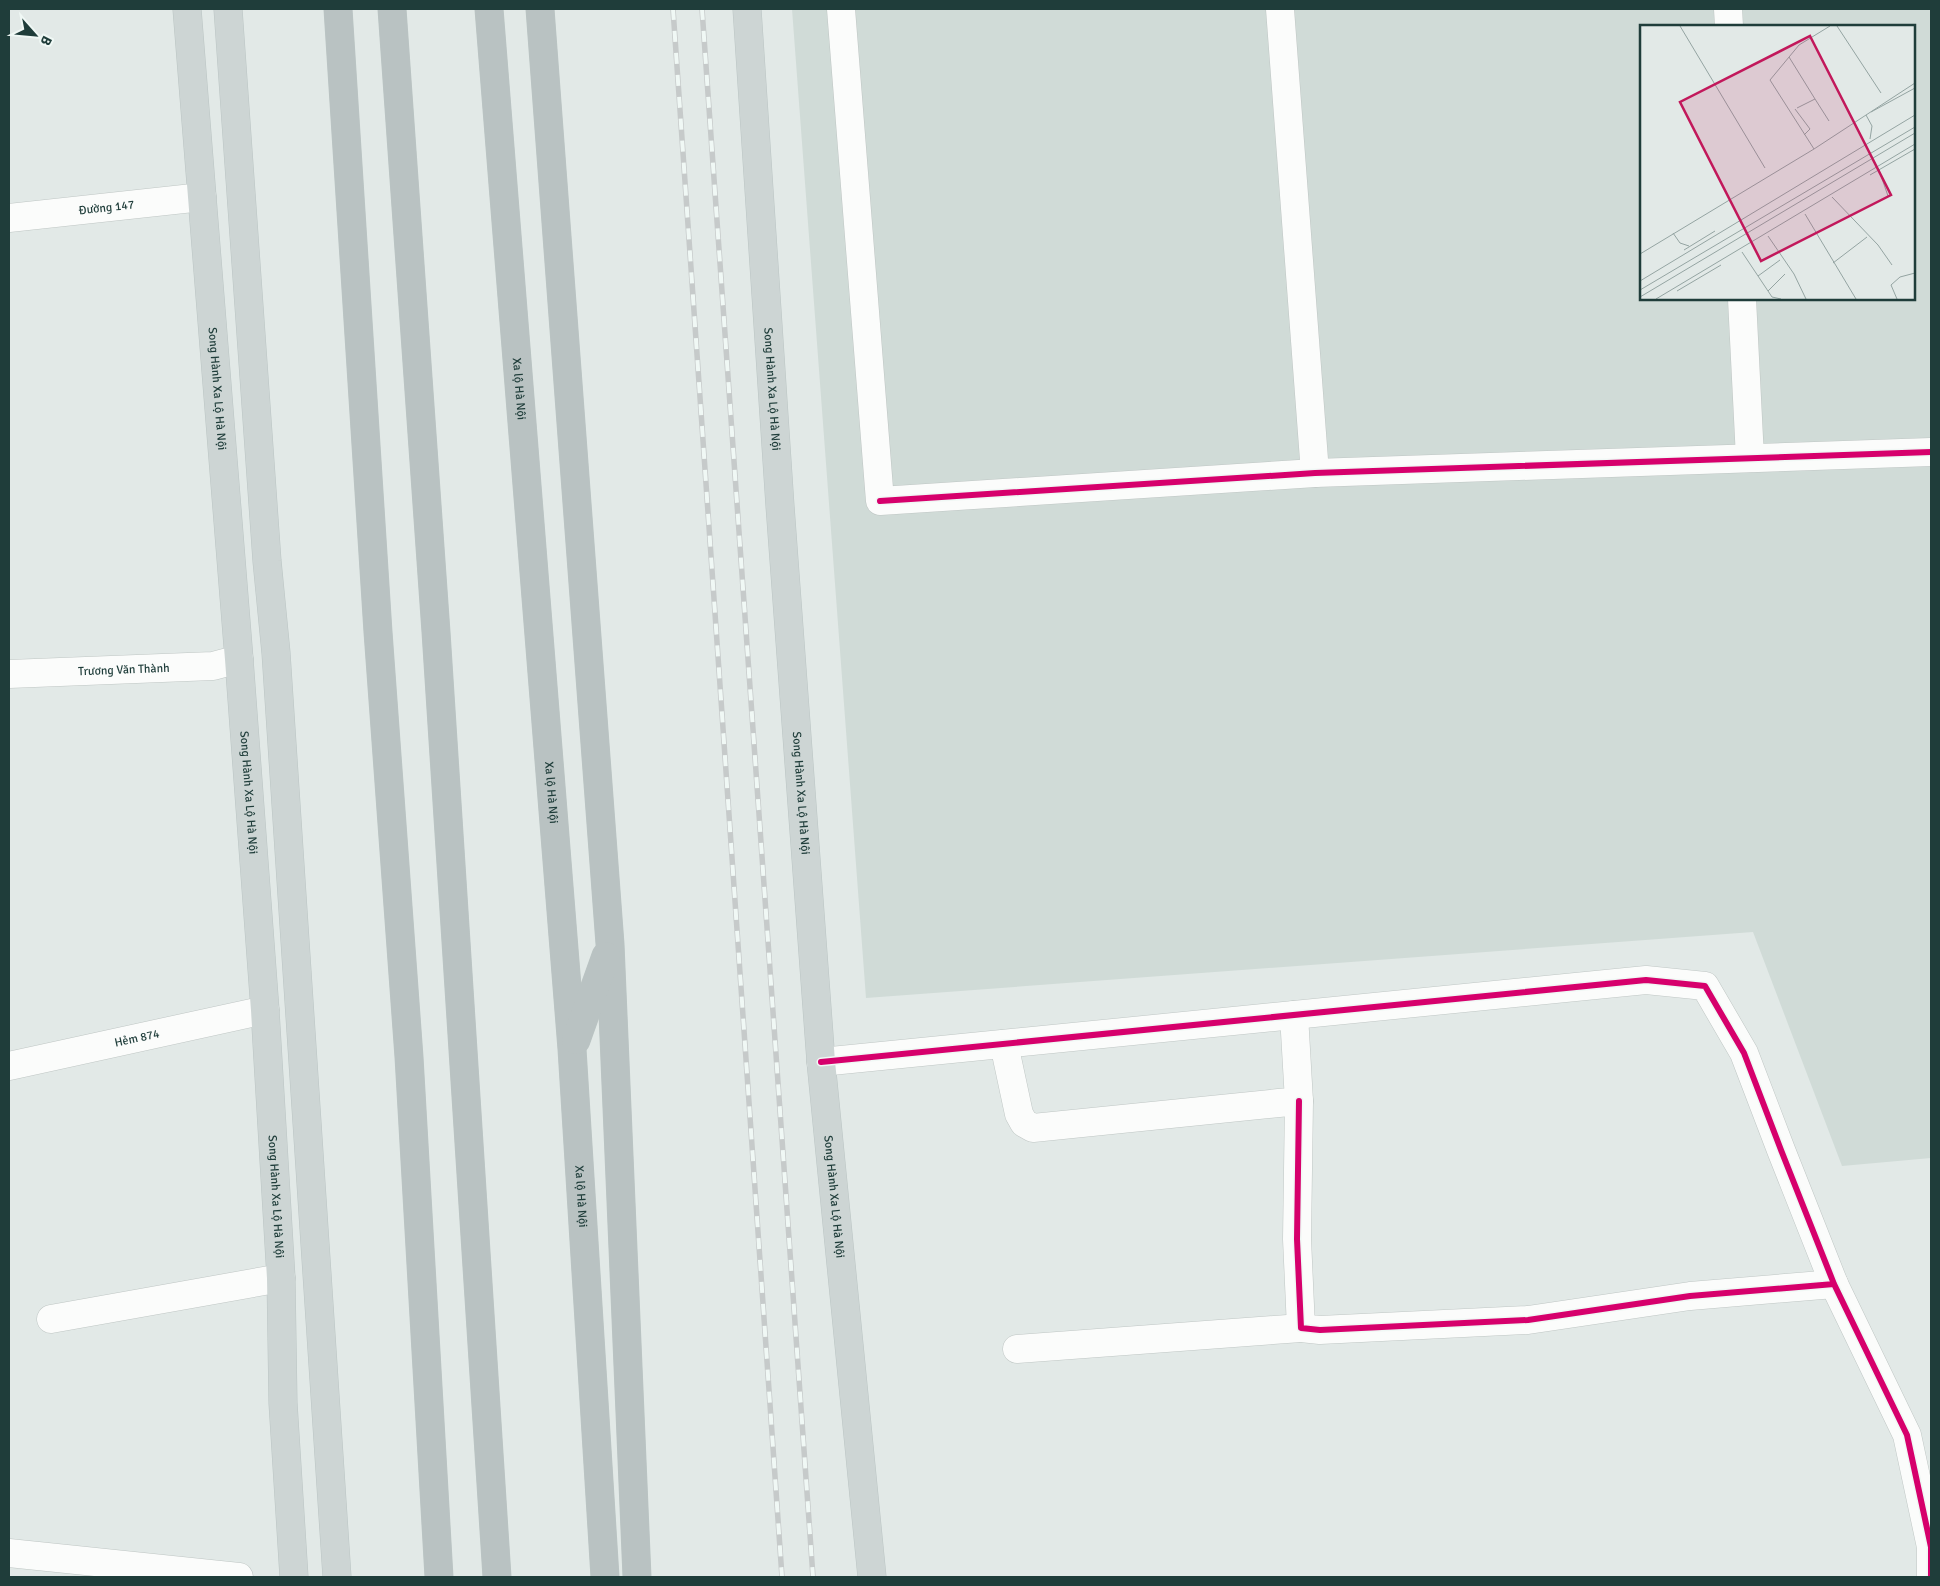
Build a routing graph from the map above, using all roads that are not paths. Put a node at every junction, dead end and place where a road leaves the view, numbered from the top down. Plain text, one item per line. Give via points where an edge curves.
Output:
1 (187, 9) edge
2 (228, 9) edge
3 (338, 9) edge
4 (392, 9) edge
5 (489, 9) edge
6 (540, 9) edge
7 (747, 9) edge
8 (842, 9) edge
9 (1280, 9) edge
10 (1728, 9) edge
11 (1729, 25) edge
12 (202, 197) junction
13 (9, 218) edge
14 (1742, 300) edge
15 (1931, 452) edge
16 (1750, 458) junction
17 (1315, 473) junction
18 (276, 653) junction
19 (239, 659) junction
20 (12, 666) edge
21 (610, 944) junction
22 (265, 1010) junction
23 (1294, 1015) junction
24 (1004, 1044) junction
25 (572, 1049) junction
26 (821, 1062) junction
27 (9, 1066) edge
28 (1299, 1100) junction
29 (281, 1278) junction
30 (1834, 1284) junction
31 (51, 1319) dead end
32 (1301, 1328) junction
33 (1018, 1349) dead end
34 (598, 1463) junction
35 (634, 1522) junction
36 (9, 1553) edge
37 (239, 1577) edge
38 (294, 1577) edge
39 (337, 1577) edge
40 (439, 1577) edge
41 (497, 1577) edge
42 (605, 1577) edge
43 (637, 1577) edge
44 (872, 1577) edge
45 (1931, 1577) edge

1 - 12 main road, Song Hành Xa Lộ Hà Nội
2 - 18 main road
3 - 40 highway via 409,1047
4 - 41 highway
5 - 25 highway, Xa lộ Hà Nội
6 - 21 highway
7 - 26 main road, Song Hành Xa Lộ Hà Nội
8 - 17 street via 880,501
9 - 17 street
10 - 11 street
12 - 13 street, Đường 147
12 - 19 main road, Song Hành Xa Lộ Hà Nội
14 - 16 street
15 - 16 street
16 - 17 street
18 - 19 main road
18 - 39 main road
19 - 20 street, Trương Văn Thành via 213,666
19 - 22 main road, Song Hành Xa Lộ Hà Nội
21 - 25 highway
21 - 35 highway
22 - 27 street, Hẻm 874
22 - 29 main road, Song Hành Xa Lộ Hà Nội
23 - 24 street
23 - 28 street
23 - 30 street via 1646,980 1705,986 1744,1053
24 - 26 street
24 - 28 street via 1019,1114 1024,1123 1033,1128
25 - 34 highway, Xa lộ Hà Nội
26 - 44 main road, Song Hành Xa Lộ Hà Nội
28 - 32 street via 1297,1239
29 - 31 street
29 - 38 main road, Song Hành Xa Lộ Hà Nội
30 - 32 street via 1690,1296 1528,1320 1320,1330
30 - 45 street via 1907,1435 1930,1547
32 - 33 street
34 - 35 highway
34 - 42 highway, Xa lộ Hà Nội
35 - 43 highway
36 - 37 street

